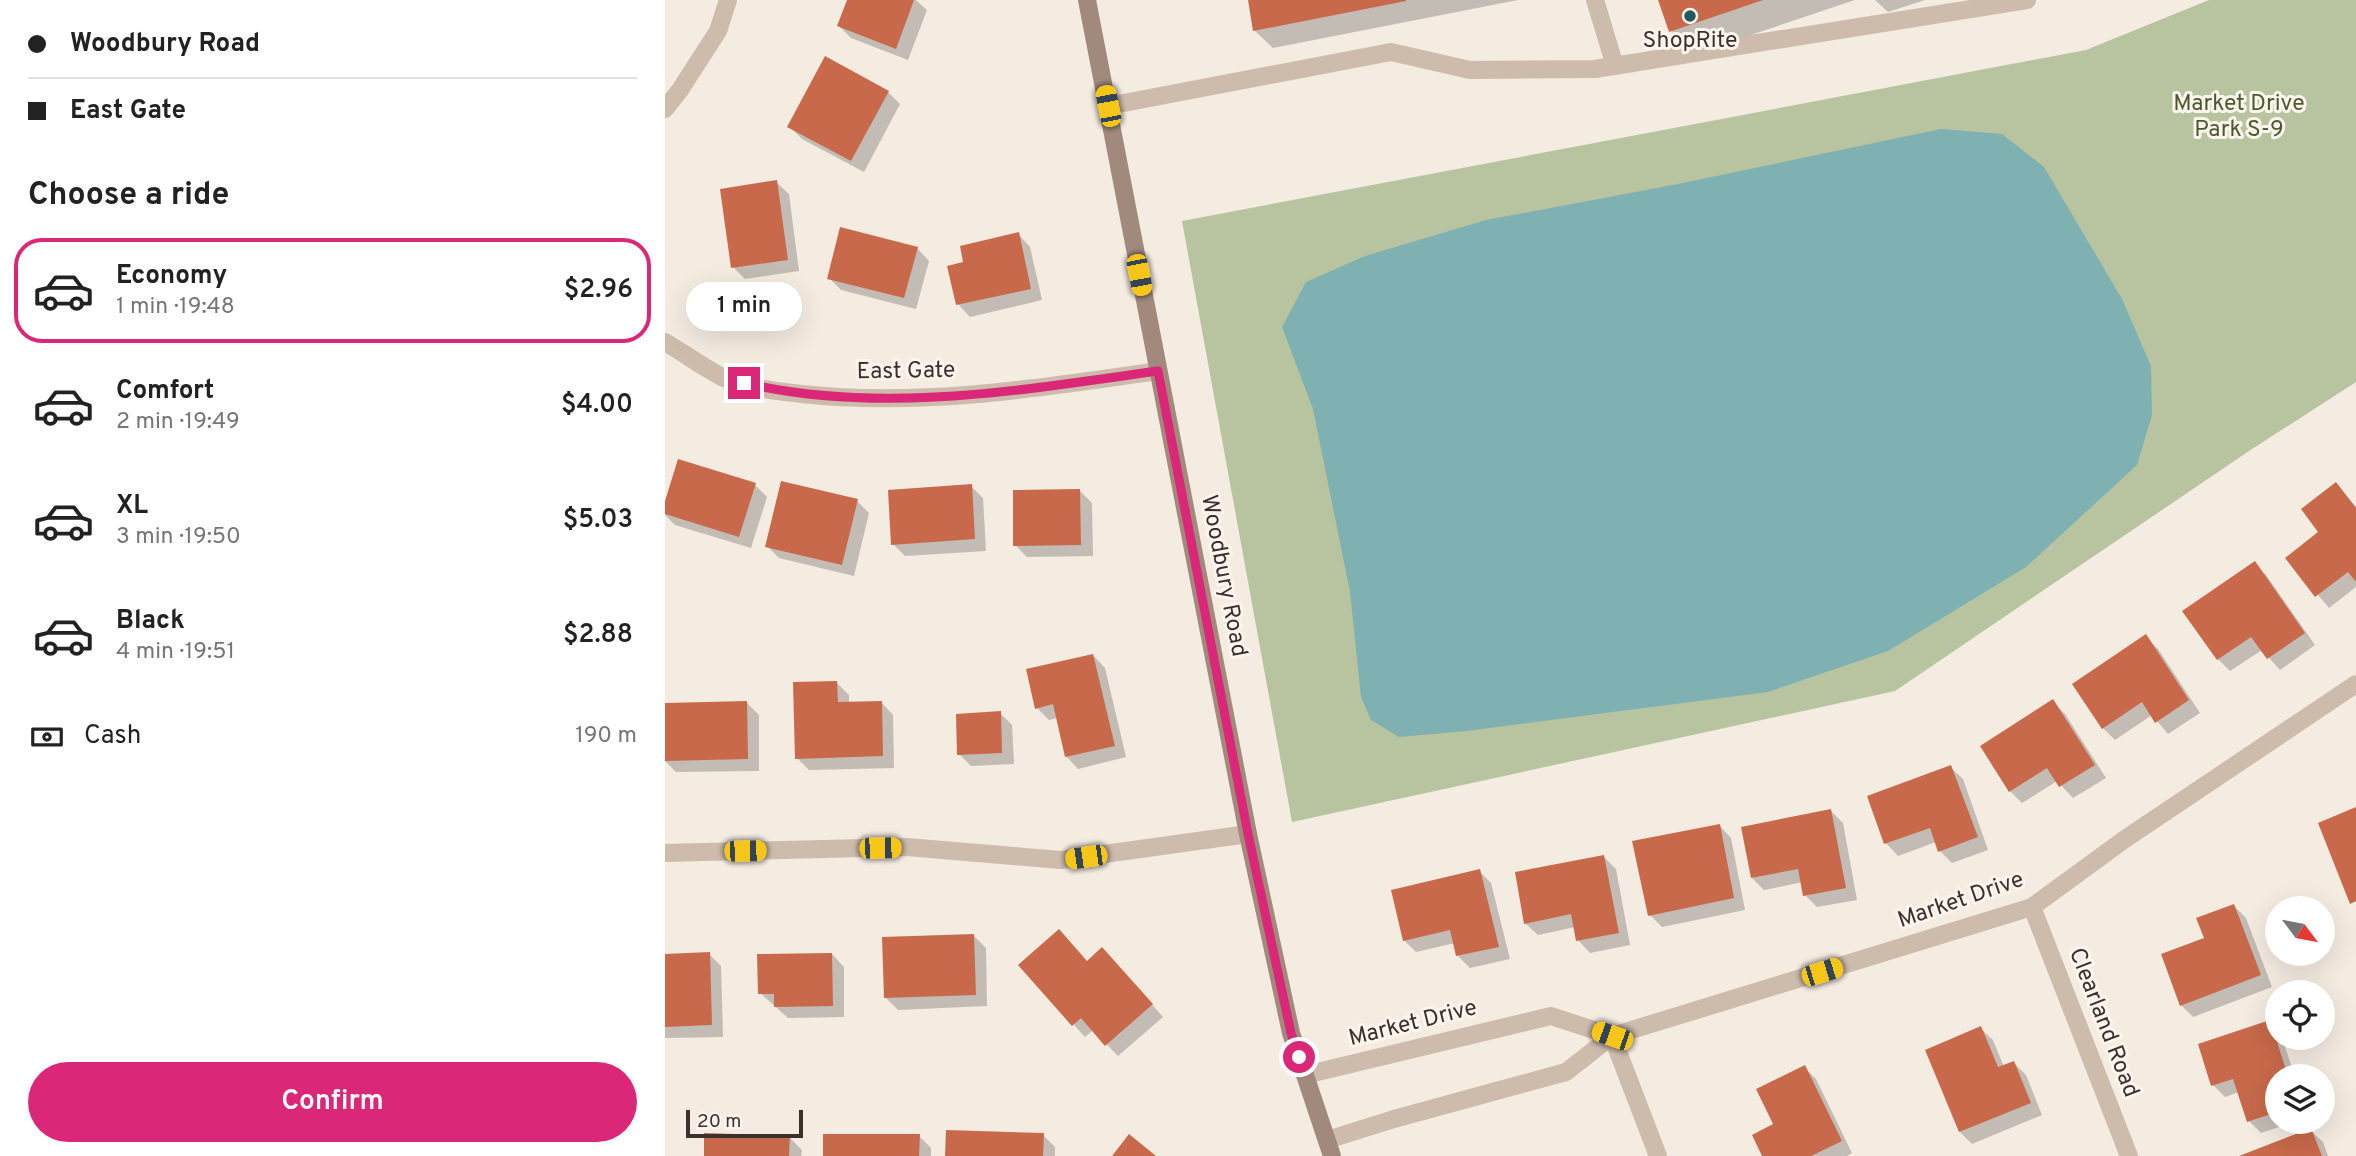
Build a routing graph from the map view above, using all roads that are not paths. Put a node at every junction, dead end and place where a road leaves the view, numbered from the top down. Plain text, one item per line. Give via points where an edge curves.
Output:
1 (728, 0) edge
2 (1087, 0) edge
3 (1595, 0) edge
4 (2027, 0) edge
5 (1615, 66) junction
6 (1108, 106) junction
7 (665, 109) edge
8 (665, 342) edge
9 (1158, 371) junction
10 (2356, 684) edge
11 (1248, 834) junction
12 (665, 853) edge
13 (2032, 907) junction
14 (1612, 1036) junction
15 (1305, 1075) junction
16 (1330, 1148) edge
17 (1658, 1156) edge
18 (2129, 1156) edge

1 - 7 street via 718,31
2 - 6 main road, Woodbury Road
3 - 5 street
4 - 5 street
5 - 6 street via 1470,70 1391,52
6 - 9 main road, Woodbury Road
8 - 9 street, East Gate via 726,379 781,392 832,397 1008,393
9 - 11 main road, Woodbury Road
10 - 13 street, Market Drive
11 - 12 street via 1061,860 907,847
11 - 15 main road, Woodbury Road via 1291,1033
13 - 14 street, Market Drive
13 - 18 street, Clearland Road
14 - 15 street, Market Drive via 1551,1016
14 - 16 street, Market Drive via 1566,1072 1394,1119
14 - 17 street
15 - 16 main road, Woodbury Road

